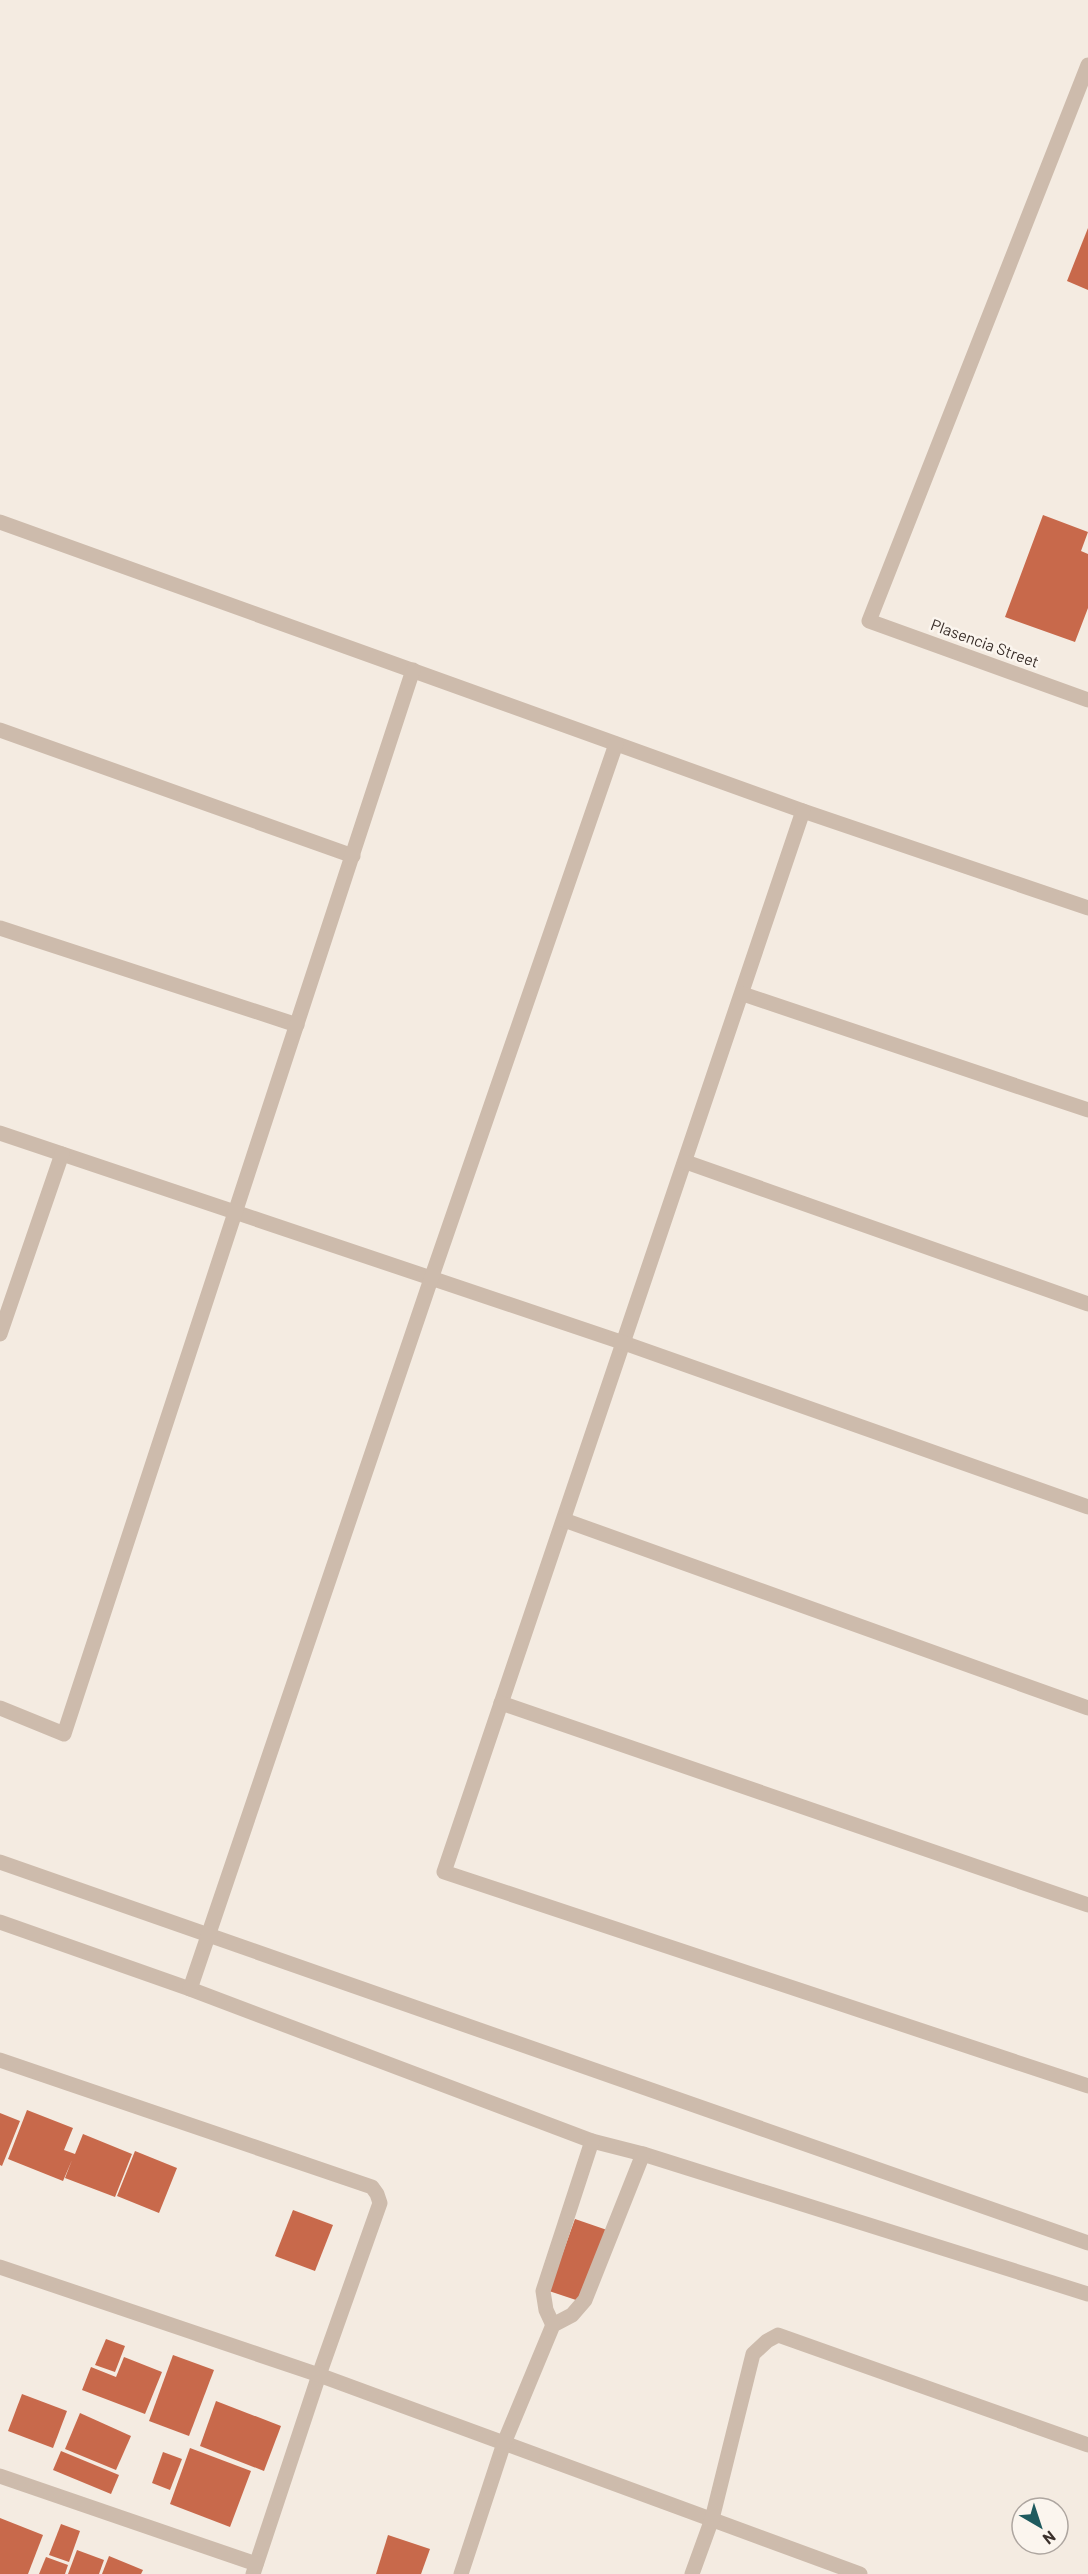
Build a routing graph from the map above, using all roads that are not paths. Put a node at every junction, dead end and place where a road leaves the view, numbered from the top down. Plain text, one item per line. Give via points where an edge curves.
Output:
1 (1088, 65) edge
2 (0, 522) edge
3 (413, 670) junction
4 (1088, 699) edge
5 (0, 730) edge
6 (616, 744) junction
7 (803, 811) junction
8 (353, 856) junction
9 (1088, 908) edge
10 (0, 928) edge
11 (743, 994) junction
12 (297, 1025) junction
13 (1088, 1110) edge
14 (0, 1133) edge
15 (62, 1154) junction
16 (686, 1162) junction
17 (235, 1213) junction
18 (431, 1279) junction
19 (1088, 1305) edge
20 (0, 1334) edge
21 (624, 1343) junction
22 (1088, 1507) edge
23 (564, 1520) junction
24 (501, 1703) junction
25 (0, 1708) edge
26 (1088, 1708) edge
27 (0, 1862) edge
28 (1088, 1905) edge
29 (0, 1922) edge
30 (209, 1934) junction
31 (190, 1989) junction
32 (0, 2060) edge
33 (1088, 2086) edge
34 (592, 2141) junction
35 (643, 2154) junction
36 (1088, 2243) edge
37 (0, 2267) edge
38 (1088, 2294) edge
39 (553, 2325) junction
40 (319, 2375) junction
41 (504, 2443) junction
42 (1088, 2445) edge
43 (0, 2476) edge
44 (712, 2519) junction
45 (255, 2569) edge
46 (461, 2574) edge
47 (692, 2574) edge
48 (860, 2574) edge

1 - 4 street, Plasencia Street via 869,621
2 - 3 street
3 - 6 street
3 - 8 street
5 - 8 street
6 - 7 street
6 - 18 street
7 - 9 street
7 - 11 street
8 - 12 street
10 - 12 street
11 - 13 street
11 - 16 street
12 - 17 street
14 - 15 street
15 - 17 street
15 - 20 street
16 - 19 street
16 - 21 street
17 - 18 street
17 - 25 street via 64,1734
18 - 21 street
18 - 30 street
21 - 22 street
21 - 23 street
23 - 24 street
23 - 26 street
24 - 28 street
24 - 33 street via 444,1872
27 - 30 street
29 - 31 street
30 - 31 street
30 - 36 street
31 - 34 street
32 - 40 street via 372,2187 380,2203
34 - 35 street
34 - 39 street via 543,2291
35 - 38 street
35 - 39 street via 585,2301 572,2315
37 - 40 street
39 - 41 street
40 - 41 street
40 - 45 street
41 - 44 street
41 - 46 street
42 - 44 street via 778,2335 753,2354
43 - 45 street
44 - 47 street
44 - 48 street

